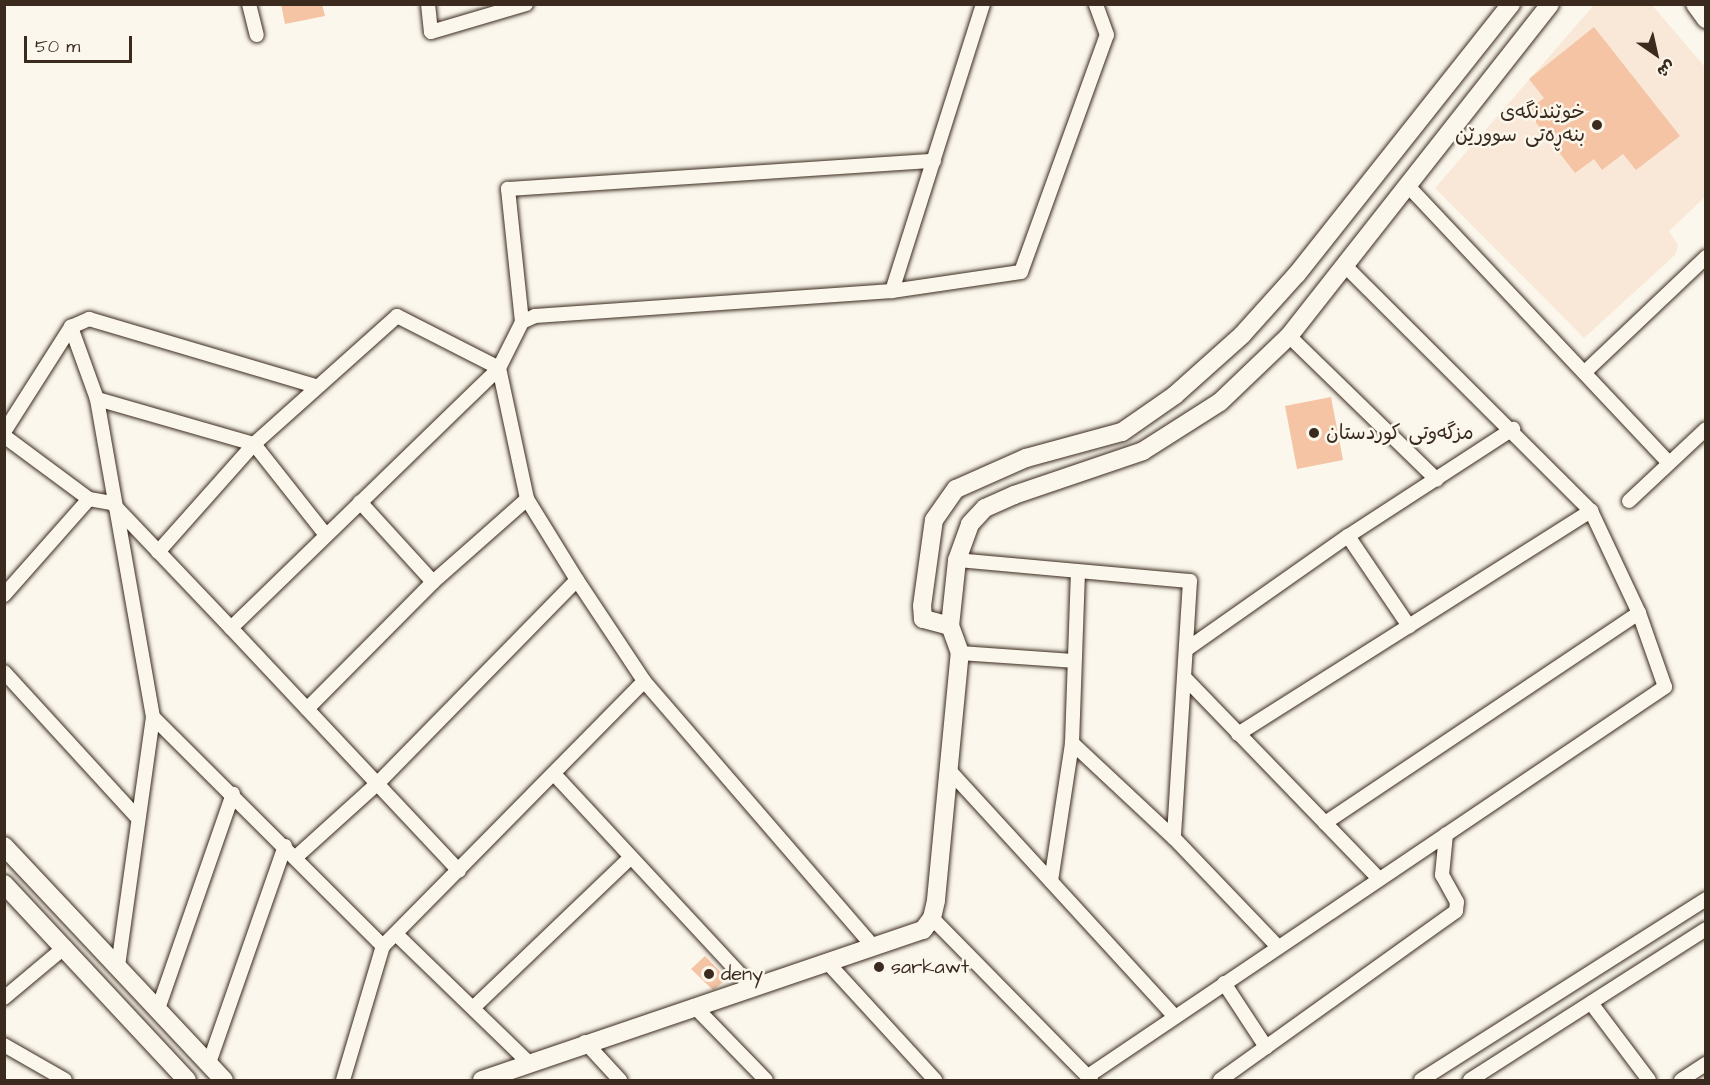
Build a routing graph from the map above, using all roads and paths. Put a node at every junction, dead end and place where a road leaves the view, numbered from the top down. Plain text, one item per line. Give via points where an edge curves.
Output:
1 (249, 4) edge
2 (428, 4) edge
3 (526, 4) edge
4 (983, 4) edge
5 (1096, 4) edge
6 (1511, 4) edge
7 (1550, 4) edge
8 (1695, 4) edge
9 (1706, 19) edge
10 (257, 34) dead end
11 (1455, 76) junction
12 (1478, 97) junction
13 (934, 161) junction
14 (1409, 187) junction
15 (1706, 257) edge
16 (1346, 267) junction
17 (892, 291) junction
18 (522, 321) junction
19 (71, 327) junction
20 (1289, 336) junction
21 (499, 368) junction
22 (1586, 371) junction
23 (315, 386) junction
24 (97, 399) junction
25 (1513, 429) junction
26 (1706, 429) edge
27 (4, 434) edge
28 (1101, 439) junction
29 (254, 444) junction
30 (1669, 463) junction
31 (1112, 464) junction
32 (1437, 480) junction
33 (89, 499) junction
34 (527, 499) junction
35 (1629, 501) dead end
36 (360, 502) junction
37 (112, 503) junction
38 (1591, 511) junction
39 (325, 534) junction
40 (1348, 536) junction
41 (158, 552) junction
42 (957, 560) junction
43 (1078, 573) junction
44 (577, 580) junction
45 (433, 582) junction
46 (4, 595) edge
47 (1639, 614) junction
48 (950, 626) junction
49 (1409, 626) junction
50 (231, 628) junction
51 (1187, 649) junction
52 (960, 653) junction
53 (1073, 661) junction
54 (4, 672) edge
55 (1186, 679) junction
56 (644, 681) junction
57 (307, 709) junction
58 (153, 717) junction
59 (1238, 734) junction
60 (1072, 743) junction
61 (948, 769) junction
62 (555, 775) junction
63 (378, 783) junction
64 (233, 794) junction
65 (136, 816) junction
66 (1325, 823) junction
67 (1446, 834) junction
68 (1173, 838) junction
69 (4, 846) edge
70 (285, 846) junction
71 (296, 857) junction
72 (631, 857) junction
73 (459, 871) junction
74 (1379, 879) junction
75 (1051, 881) junction
76 (4, 884) edge
77 (1706, 899) edge
78 (932, 918) junction
79 (1706, 929) edge
80 (396, 934) junction
81 (383, 946) junction
82 (873, 946) junction
83 (65, 947) junction
84 (1278, 948) junction
85 (827, 962) junction
86 (117, 966) junction
87 (1224, 983) junction
88 (752, 987) junction
89 (4, 998) edge
90 (1591, 1003) junction
91 (694, 1006) junction
92 (474, 1007) junction
93 (158, 1009) junction
94 (1175, 1017) junction
95 (585, 1042) junction
96 (4, 1045) edge
97 (1266, 1047) junction
98 (209, 1062) junction
99 (528, 1062) junction
100 (1706, 1064) edge
101 (1090, 1078) edge
102 (64, 1080) edge
103 (187, 1080) edge
104 (224, 1080) edge
105 (343, 1080) edge
106 (482, 1080) edge
107 (620, 1080) edge
108 (766, 1080) edge
109 (935, 1080) edge
110 (1220, 1080) edge
111 (1421, 1080) edge
112 (1470, 1080) edge
113 (1649, 1080) edge
114 (1682, 1080) edge

1 - 10 street
2 - 3 street via 431,32
4 - 13 street
5 - 17 street via 1107,35 1021,272
6 - 11 street
7 - 12 street
8 - 9 street
11 - 12 street
11 - 28 street via 1242,335 1175,395 1122,432
12 - 14 street
13 - 17 street
13 - 18 street via 508,189
14 - 16 street
14 - 22 street
15 - 22 street
16 - 20 street
16 - 25 street
17 - 18 street via 535,316
18 - 21 street
19 - 23 street via 89,319
19 - 24 street
19 - 27 street
20 - 31 street via 1220,402 1152,446
20 - 32 street
21 - 23 street via 397,316
21 - 34 street
21 - 36 street
22 - 30 street
23 - 29 street
24 - 29 street
24 - 37 street
25 - 32 street
25 - 38 street
26 - 30 street
27 - 33 street
28 - 31 street
28 - 48 street via 1026,458 956,489 934,520 922,606 923,619
29 - 39 street
29 - 41 street
30 - 35 street
31 - 42 street via 986,508 970,524
32 - 40 street
33 - 37 street
33 - 46 street
34 - 44 street
34 - 45 street
36 - 39 street
36 - 45 street
37 - 41 street
37 - 58 street
38 - 47 street
38 - 49 street
39 - 50 street
40 - 49 street
40 - 51 street
41 - 50 street
42 - 43 street
42 - 48 street
43 - 51 street via 1190,581
43 - 53 street
44 - 56 street
44 - 63 street
45 - 57 street
47 - 66 street
47 - 67 street via 1665,687
48 - 52 street
49 - 59 street
50 - 57 street
51 - 55 street
52 - 53 street
52 - 61 street
53 - 60 street
54 - 65 street
55 - 59 street
55 - 68 street
56 - 62 street
56 - 82 street
57 - 63 street
58 - 64 street
58 - 65 street
59 - 66 street
60 - 68 street
60 - 75 street
61 - 75 street
61 - 78 street
62 - 72 street
62 - 73 street
63 - 71 street
63 - 73 street
64 - 70 street
64 - 93 street
65 - 86 street
66 - 74 street
67 - 74 street
67 - 97 street via 1442,875 1457,902 1456,911
68 - 84 street
69 - 86 street
70 - 71 street
70 - 98 street
71 - 81 street
72 - 88 street
72 - 92 street
73 - 80 street
74 - 84 street
75 - 94 street
76 - 83 street
77 - 111 street
78 - 82 street via 923,930
78 - 101 street
79 - 90 street
80 - 81 street
80 - 92 street
81 - 105 street
82 - 85 street
83 - 89 street
83 - 103 street
84 - 87 street
85 - 88 street
85 - 109 street
86 - 93 street
87 - 94 street
87 - 97 street
88 - 91 street
90 - 112 street
90 - 113 street
91 - 95 street
91 - 108 street
92 - 99 street
93 - 98 street
94 - 101 street
95 - 99 street
95 - 107 street
96 - 102 street
97 - 110 street
98 - 104 street
99 - 106 street
100 - 114 street

